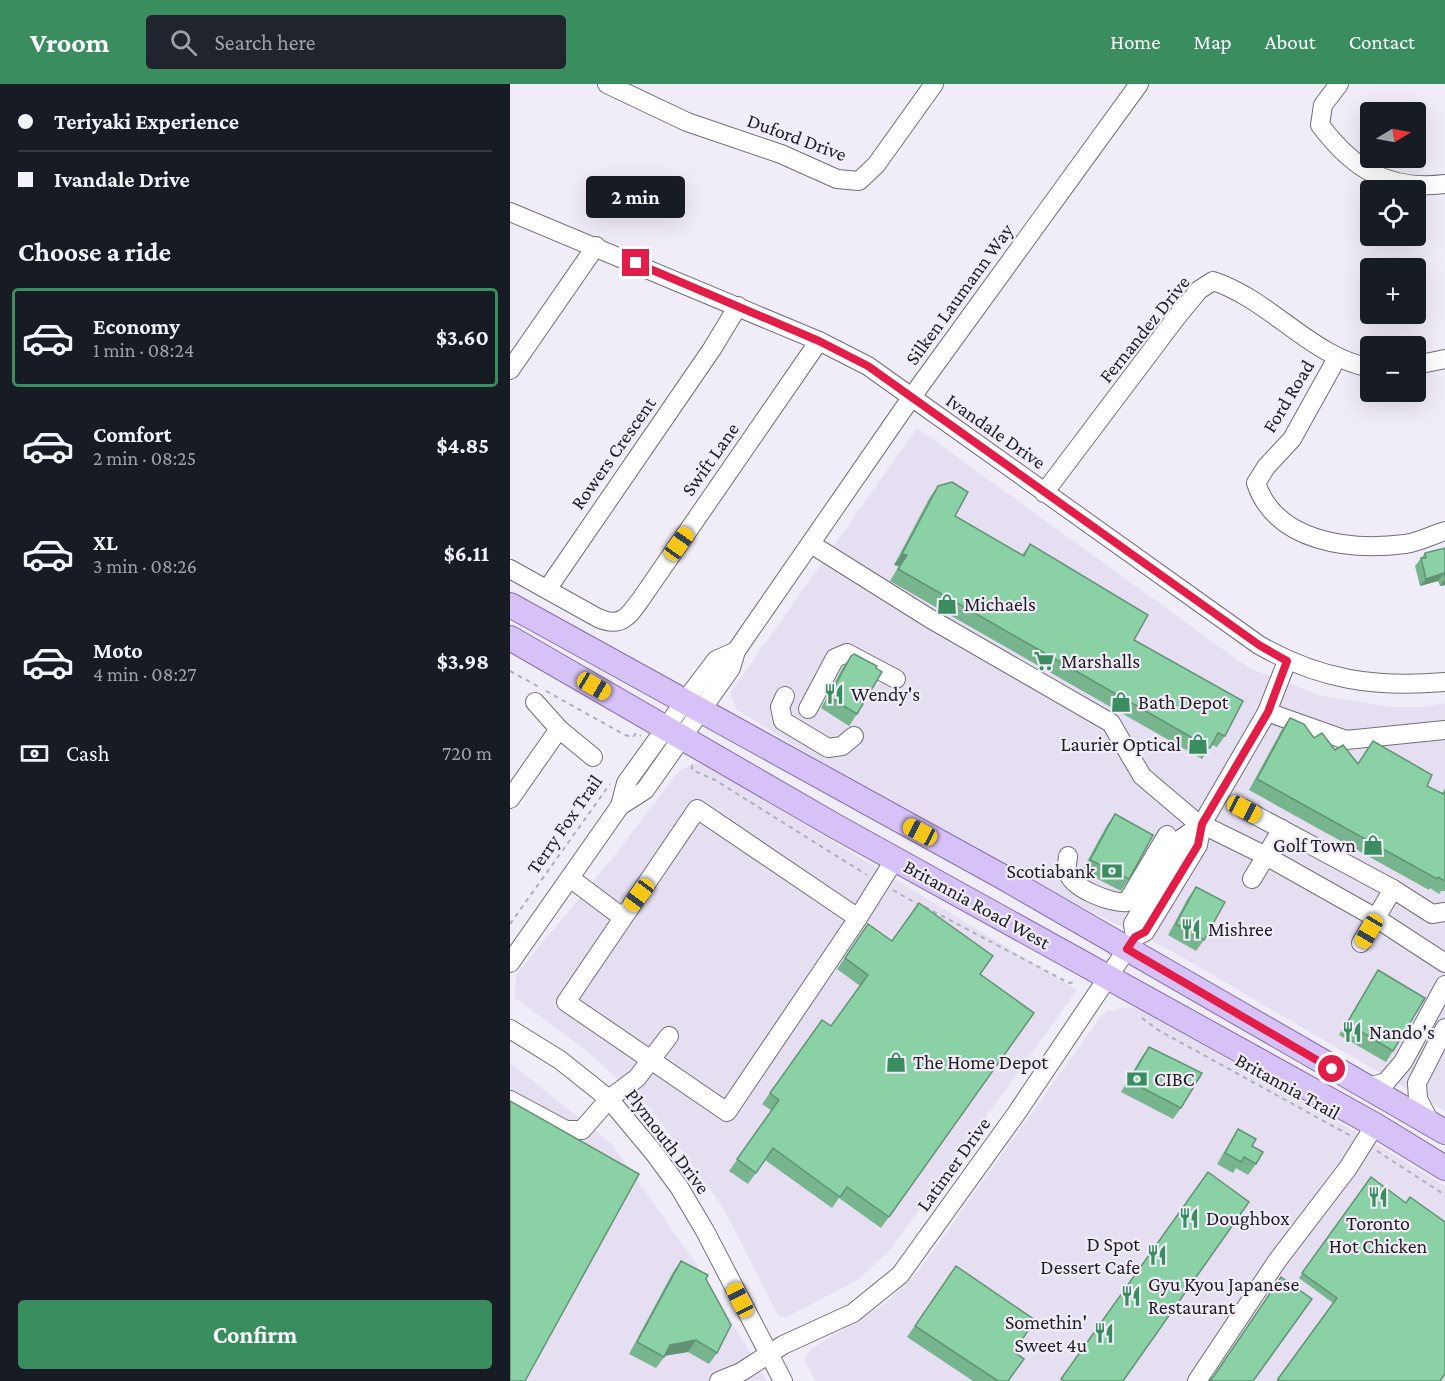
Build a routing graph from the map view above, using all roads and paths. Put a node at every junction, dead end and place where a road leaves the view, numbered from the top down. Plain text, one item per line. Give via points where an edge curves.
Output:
1 (607, 84) edge
2 (934, 84) edge
3 (1138, 84) edge
4 (1339, 84) edge
5 (1445, 184) edge
6 (510, 212) edge
7 (596, 246) junction
8 (738, 306) junction
9 (819, 341) junction
10 (1337, 358) junction
11 (1445, 359) edge
12 (1426, 363) edge
13 (1360, 365) edge
14 (510, 370) edge
15 (911, 398) junction
16 (1044, 493) junction
17 (1445, 531) edge
18 (811, 544) junction
19 (510, 569) edge
20 (548, 588) junction
21 (510, 605) edge
22 (510, 638) edge
23 (1287, 661) junction
24 (510, 671) edge
25 (896, 680) dead end
26 (1445, 682) edge
27 (785, 696) dead end
28 (535, 702) dead end
29 (693, 705) junction
30 (808, 709) dead end
31 (1268, 712) junction
32 (559, 729) junction
33 (1445, 730) edge
34 (675, 732) junction
35 (854, 736) dead end
36 (634, 742) dead end
37 (593, 757) dead end
38 (615, 777) dead end
39 (510, 799) edge
40 (1244, 809) dead end
41 (1202, 824) junction
42 (1282, 829) junction
43 (1068, 856) dead end
44 (1266, 856) junction
45 (895, 859) junction
46 (570, 878) junction
47 (1142, 879) junction
48 (1252, 879) dead end
49 (1393, 889) junction
50 (1445, 912) edge
51 (622, 917) junction
52 (858, 918) junction
53 (1376, 918) junction
54 (510, 924) edge
55 (1131, 943) junction
56 (1361, 943) dead end
57 (510, 963) edge
58 (1445, 963) edge
59 (1109, 977) junction
60 (1445, 985) edge
61 (1136, 1014) dead end
62 (1445, 1028) edge
63 (510, 1029) edge
64 (669, 1036) dead end
65 (651, 1060) junction
66 (1365, 1088) junction
67 (609, 1099) junction
68 (510, 1100) edge
69 (1438, 1128) edge
70 (1370, 1134) junction
71 (1445, 1168) edge
72 (1445, 1194) edge
73 (768, 1354) junction
74 (719, 1381) edge
75 (783, 1381) edge
76 (1197, 1381) edge

1 - 2 street, Duford Drive via 687,122 781,154 837,179 859,181 876,165
3 - 15 street, Silken Laumann Way
4 - 5 street via 1323,105 1320,125 1335,145 1377,178 1410,185
6 - 7 street, Ivandale Drive
7 - 8 street, Ivandale Drive
7 - 14 street
8 - 9 street, Ivandale Drive
8 - 20 street, Rowers Crescent
9 - 15 street, Ivandale Drive via 868,366
9 - 20 street, Swift Lane via 633,611 617,623 608,622
10 - 13 street, Fernandez Drive
10 - 16 street, Fernandez Drive via 1252,299 1213,281 1199,290 1176,318
10 - 17 street, Ford Road via 1292,438 1256,483 1261,498 1275,517 1311,537 1344,545 1408,543
11 - 12 street
15 - 16 street, Ivandale Drive
15 - 18 street, Silken Laumann Way
16 - 23 street, Ivandale Drive
18 - 29 street, Silken Laumann Way via 736,651 716,660
18 - 41 street via 929,618 1111,723 1142,776
19 - 20 street
21 - 29 main road, Britannia Road West
22 - 34 main road, Britannia Road West
23 - 26 street, Ivandale Drive via 1331,676 1377,684
23 - 31 street, Latimer Drive
24 - 36 path via 625,735 634,735
25 - 30 street via 847,652 841,653
27 - 35 street via 780,707 783,721 828,748 842,746
28 - 32 street
29 - 34 street, Silken Laumann Way
29 - 55 main road, Britannia Road West via 879,811
31 - 33 street via 1346,740
31 - 41 street, Latimer Drive
32 - 37 street
32 - 39 street
34 - 45 main road, Britannia Road West
34 - 46 street, Silken Laumann Way via 645,790 620,806
38 - 54 path, Terry Fox Trail
40 - 42 street
41 - 44 street
41 - 55 street, Latimer Drive via 1182,838 1133,924
42 - 44 street
42 - 49 street
43 - 47 street via 1067,871 1073,882 1107,900 1127,902
44 - 48 street
44 - 53 street
45 - 52 street
45 - 59 main road, Britannia Road West
46 - 51 street
46 - 57 street
47 - 47 street via 1157,845
49 - 50 street via 1432,914
49 - 53 street
51 - 52 street via 697,808
51 - 65 street via 566,1002
52 - 65 street via 727,1112
53 - 56 street
53 - 58 street
55 - 59 street, Latimer Drive
55 - 66 main road, Britannia Road West
59 - 70 main road, Britannia Road West
59 - 73 street, Latimer Drive via 900,1275 853,1312
60 - 66 street via 1403,1062 1386,1082
61 - 70 path, Britannia Trail via 1158,1030
62 - 69 street via 1417,1083 1418,1099
63 - 67 street, Plymouth Drive via 560,1060
64 - 65 street
65 - 67 street
66 - 69 main road, Britannia Road West
67 - 68 street via 582,1130 575,1131
67 - 73 street, Plymouth Drive via 679,1186
70 - 71 main road, Britannia Road West
70 - 72 path, Britannia Trail
70 - 76 street via 1277,1261
73 - 74 street, Latimer Drive
73 - 75 street, Plymouth Drive

